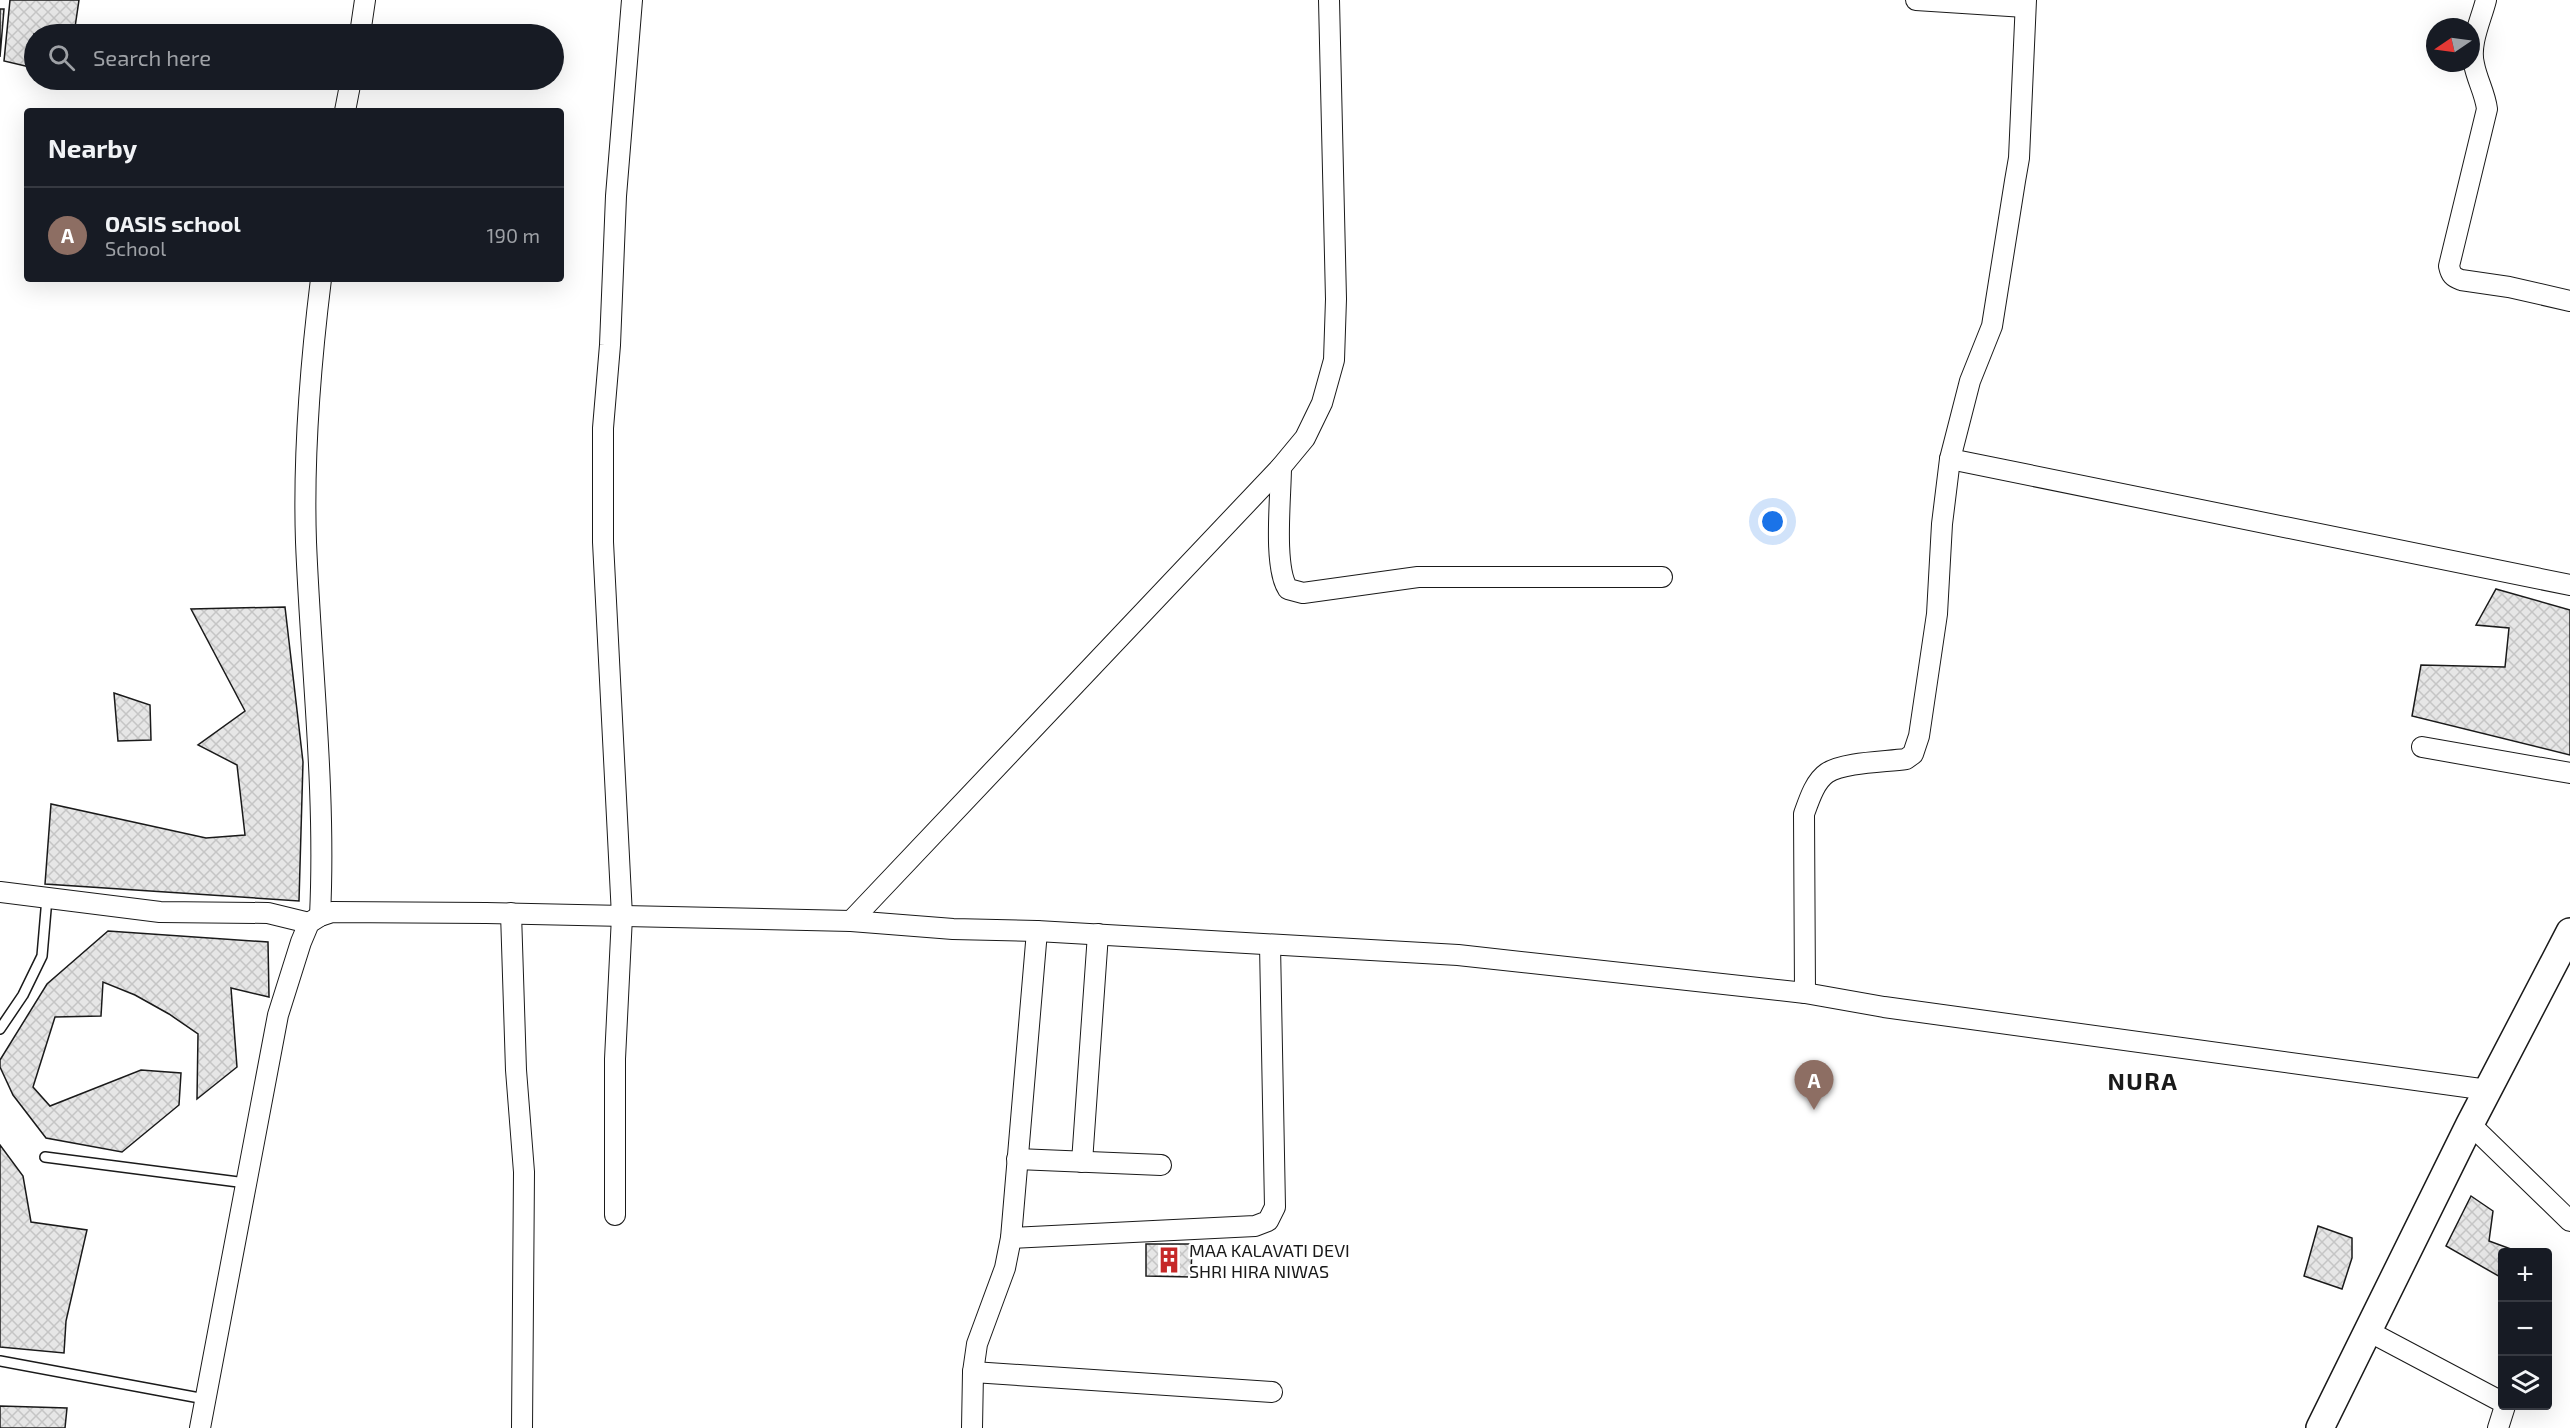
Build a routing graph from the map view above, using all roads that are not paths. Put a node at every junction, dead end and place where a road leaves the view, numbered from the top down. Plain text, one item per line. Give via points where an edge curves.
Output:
1 (365, 0) edge
2 (632, 0) edge
3 (1329, 0) edge
4 (1916, 0) edge
5 (2486, 0) edge
6 (2026, 4) edge
7 (361, 24) edge
8 (349, 90) edge
9 (346, 108) edge
10 (321, 282) edge
11 (2570, 301) edge
12 (1950, 459) junction
13 (1281, 467) junction
14 (1662, 577) dead end
15 (2570, 585) edge
16 (2422, 747) dead end
17 (2570, 773) edge
18 (0, 892) edge
19 (47, 898) junction
20 (511, 913) junction
21 (622, 916) junction
22 (315, 919) junction
23 (851, 921) junction
24 (1037, 930) junction
25 (2570, 932) edge
26 (1098, 934) junction
27 (1270, 945) junction
28 (1804, 993) junction
29 (0, 1029) edge
30 (2488, 1090) junction
31 (2470, 1124) junction
32 (45, 1157) dead end
33 (1017, 1159) junction
34 (1082, 1162) junction
35 (1161, 1165) dead end
36 (246, 1183) junction
37 (615, 1215) dead end
38 (2570, 1221) edge
39 (1011, 1238) junction
40 (2368, 1331) junction
41 (0, 1361) edge
42 (973, 1372) junction
43 (1272, 1392) dead end
44 (205, 1399) junction
45 (2498, 1400) edge
46 (2504, 1410) edge
47 (200, 1428) edge
48 (522, 1428) edge
49 (972, 1428) edge
50 (2320, 1428) edge
51 (2498, 1428) edge

1 - 7 street
2 - 21 street via 603,428 603,542
3 - 13 street via 1334,360 1322,403 1305,438
4 - 6 street
5 - 11 street via 2472,50 2487,109 2449,266 2453,277 2461,280
6 - 12 street via 2019,158 2001,274 1992,326 1970,381
8 - 9 street
10 - 22 street via 305,439 306,542 321,795
12 - 15 street
12 - 28 street via 1937,614 1913,754 1906,759 1837,768 1825,774 1804,814
13 - 14 street via 1280,563 1282,580 1288,589 1303,593 1325,591 1418,577
13 - 23 street
16 - 17 street
18 - 19 street
19 - 22 street via 160,912 268,913
19 - 29 lane via 42,956
20 - 21 street
20 - 22 street via 348,910
20 - 48 street via 524,1173
21 - 23 street
21 - 37 street via 615,1059
22 - 36 street via 301,942 279,1015
23 - 24 street via 953,929
24 - 26 street
24 - 33 street
25 - 30 main road
26 - 27 street
26 - 34 street
27 - 28 street via 1458,955
27 - 39 street via 1275,1207 1268,1221 1255,1226
28 - 30 street
30 - 31 main road
31 - 38 street
31 - 40 main road
32 - 36 lane
33 - 34 street
33 - 39 street
34 - 35 street
36 - 44 street
39 - 42 street via 1005,1268 977,1344
40 - 45 street
40 - 50 main road
41 - 44 lane
42 - 43 street
42 - 49 street
44 - 47 street
46 - 51 street

